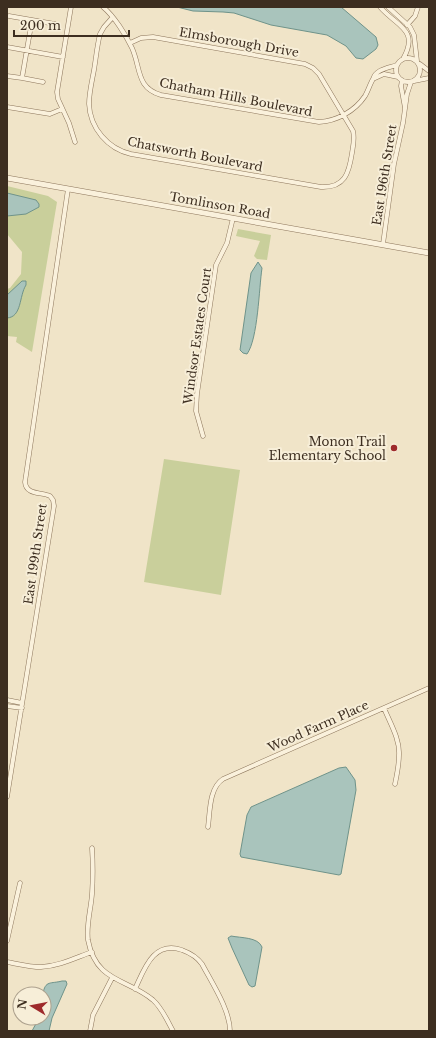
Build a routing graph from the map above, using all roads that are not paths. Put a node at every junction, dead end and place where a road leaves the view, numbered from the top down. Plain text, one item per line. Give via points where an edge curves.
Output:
1 (71, 7) edge
2 (104, 7) edge
3 (380, 7) edge
4 (388, 7) edge
5 (418, 7) edge
6 (9, 16) dead end
7 (112, 18) junction
8 (32, 20) junction
9 (55, 24) dead end
10 (408, 24) junction
11 (403, 28) junction
12 (130, 43) junction
13 (7, 47) edge
14 (27, 50) junction
15 (62, 57) junction
16 (402, 59) junction
17 (418, 62) junction
18 (397, 66) junction
19 (429, 71) edge
20 (7, 76) edge
21 (22, 78) junction
22 (373, 78) junction
23 (429, 78) edge
24 (400, 79) junction
25 (43, 82) dead end
26 (413, 82) junction
27 (7, 107) edge
28 (405, 108) junction
29 (62, 109) junction
30 (344, 115) junction
31 (75, 142) dead end
32 (7, 178) edge
33 (68, 190) junction
34 (233, 218) junction
35 (383, 244) junction
36 (429, 253) edge
37 (204, 436) dead end
38 (429, 688) edge
39 (7, 700) edge
40 (22, 703) junction
41 (7, 706) edge
42 (22, 708) junction
43 (384, 708) junction
44 (395, 784) dead end
45 (7, 797) edge
46 (208, 827) dead end
47 (92, 848) dead end
48 (20, 883) dead end
49 (7, 941) edge
50 (92, 952) junction
51 (7, 962) edge
52 (112, 978) junction
53 (135, 990) junction
54 (90, 1031) edge
55 (173, 1031) edge
56 (230, 1031) edge

1 - 15 street
2 - 7 street, Chatham Hills Boulevard
3 - 11 street
4 - 10 street
5 - 10 street
6 - 8 street
7 - 12 street, Chatham Hills Boulevard
7 - 30 street, Chatsworth Boulevard via 100,34 89,102 91,118 96,129 107,142 119,150 317,187 334,186 348,174 350,167 354,136
8 - 9 street
8 - 14 street
10 - 11 street
10 - 17 street via 414,35
11 - 16 street via 408,35 409,45
12 - 30 street, Elmsborough Drive via 141,38 153,37 307,65 319,74
12 - 30 street, Chatham Hills Boulevard via 142,82 150,91 158,94 313,122
13 - 14 street
14 - 15 street
14 - 21 street
15 - 29 street via 57,92
16 - 17 street via 409,58
16 - 18 street
17 - 19 street
17 - 26 street via 420,75
18 - 22 street via 378,72
18 - 24 street
20 - 21 street
21 - 25 street
22 - 24 street via 384,74
22 - 30 street, Chatham Hills Boulevard via 363,99
23 - 26 street
24 - 26 street
24 - 28 street, East 196th Street
26 - 28 street, East 196th Street via 407,94
27 - 29 street via 50,114
28 - 35 street, East 196th Street
29 - 31 street
32 - 33 street, Tomlinson Road
33 - 34 street, Tomlinson Road
33 - 40 street, East 199th Street via 25,482 30,491 48,495 54,502
34 - 35 street, Tomlinson Road
34 - 37 street, Windsor Estates Court via 227,243 216,265 197,394 196,411
35 - 36 street, Tomlinson Road
38 - 43 street, Wood Farm Place
39 - 40 street
40 - 42 street, East 199th Street
41 - 42 street
42 - 45 street, East 199th Street
43 - 44 street via 399,747
43 - 46 street, Wood Farm Place via 227,777 217,784
47 - 50 street via 92,894 87,933
48 - 49 street
50 - 51 street via 49,966
50 - 52 street via 98,964
52 - 53 street
52 - 54 street via 93,1015
53 - 55 street via 156,1003
53 - 56 street via 154,954 169,948 183,951 202,964 225,1009

